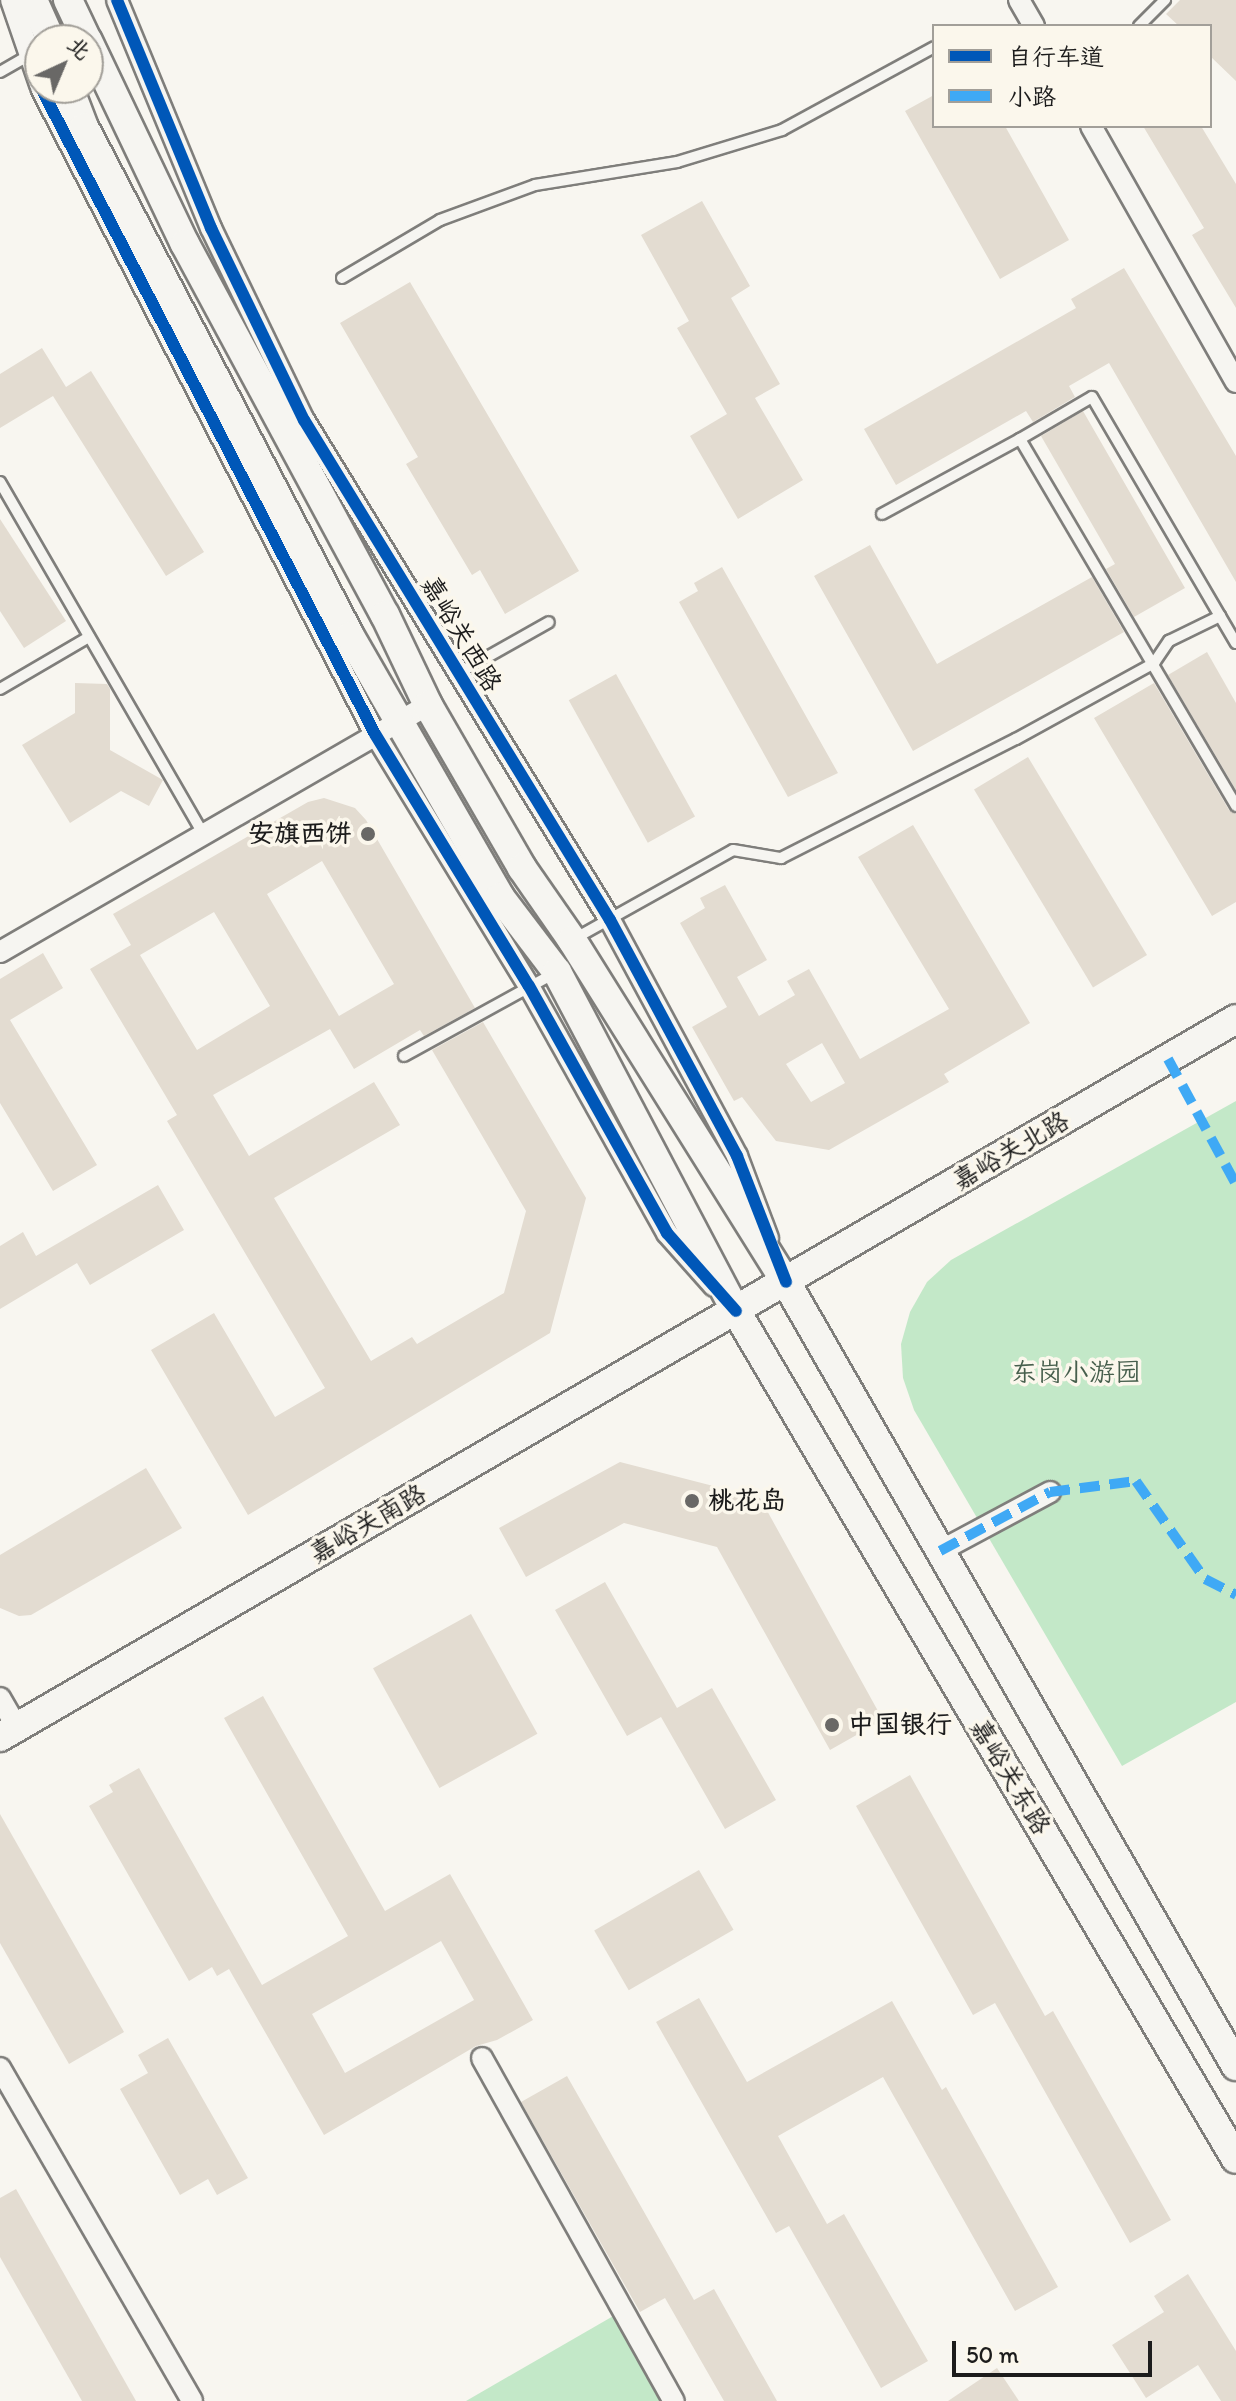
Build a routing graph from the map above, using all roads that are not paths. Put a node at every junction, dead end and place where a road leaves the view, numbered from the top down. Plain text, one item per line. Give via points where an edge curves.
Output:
1 (11, 0) edge
2 (33, 0) edge
3 (68, 0) edge
4 (117, 0) edge
5 (1019, 0) edge
6 (1165, 0) edge
7 (26, 24) edge
8 (37, 24) edge
9 (80, 24) edge
10 (1033, 24) edge
11 (1141, 24) edge
12 (932, 48) edge
13 (24, 57) edge
14 (0, 72) edge
15 (104, 74) edge
16 (51, 104) edge
17 (75, 104) edge
18 (1092, 128) edge
19 (342, 278) dead end
20 (1236, 382) edge
21 (1020, 439) junction
22 (0, 482) edge
23 (882, 514) dead end
24 (1220, 616) junction
25 (549, 622) dead end
26 (89, 637) junction
27 (1236, 643) edge
28 (1154, 663) junction
29 (459, 673) junction
30 (0, 689) edge
31 (428, 705) junction
32 (387, 728) junction
33 (1236, 806) edge
34 (203, 834) junction
35 (610, 920) junction
36 (572, 940) junction
37 (0, 952) edge
38 (557, 972) junction
39 (529, 986) junction
40 (1236, 1019) edge
41 (404, 1056) dead end
42 (786, 1282) junction
43 (736, 1311) junction
44 (1050, 1492) dead end
45 (940, 1551) junction
46 (0, 1698) edge
47 (9, 1732) edge
48 (482, 2058) dead end
49 (1236, 2066) edge
50 (0, 2068) edge
51 (1236, 2159) edge
52 (192, 2401) edge
53 (674, 2401) edge

1 - 7 street
2 - 8 main road
3 - 9 main road, 嘉峪关西路
4 - 29 street, 嘉峪关西路 via 211,228 304,420
5 - 10 street
6 - 11 lane
12 - 19 lane via 782,130 677,162 535,185 440,220
13 - 14 lane
15 - 31 main road, 嘉峪关西路 via 185,244
16 - 32 street
17 - 32 main road via 350,636
18 - 20 street
21 - 23 lane
21 - 24 lane via 1092,397
21 - 28 lane
22 - 26 lane
24 - 27 lane
24 - 28 lane via 1169,641
25 - 29 lane
26 - 30 lane
26 - 34 lane
28 - 33 lane
28 - 35 lane via 781,858 733,850
29 - 35 street, 嘉峪关西路
31 - 32 street
31 - 36 main road, 嘉峪关西路 via 522,868
32 - 34 street
32 - 38 main road
32 - 39 street
34 - 37 street
35 - 36 lane
35 - 42 street, 嘉峪关西路 via 737,1156
36 - 42 main road, 嘉峪关西路
38 - 39 lane
38 - 43 main road
39 - 41 lane
39 - 43 street via 667,1233
40 - 42 main road, 嘉峪关北路
42 - 43 main road, 嘉峪关北路
42 - 45 main road, 嘉峪关东路
43 - 47 main road, 嘉峪关南路
43 - 51 main road, 嘉峪关东路
44 - 45 street
45 - 49 main road, 嘉峪关东路
46 - 47 street
48 - 53 street
50 - 52 street

